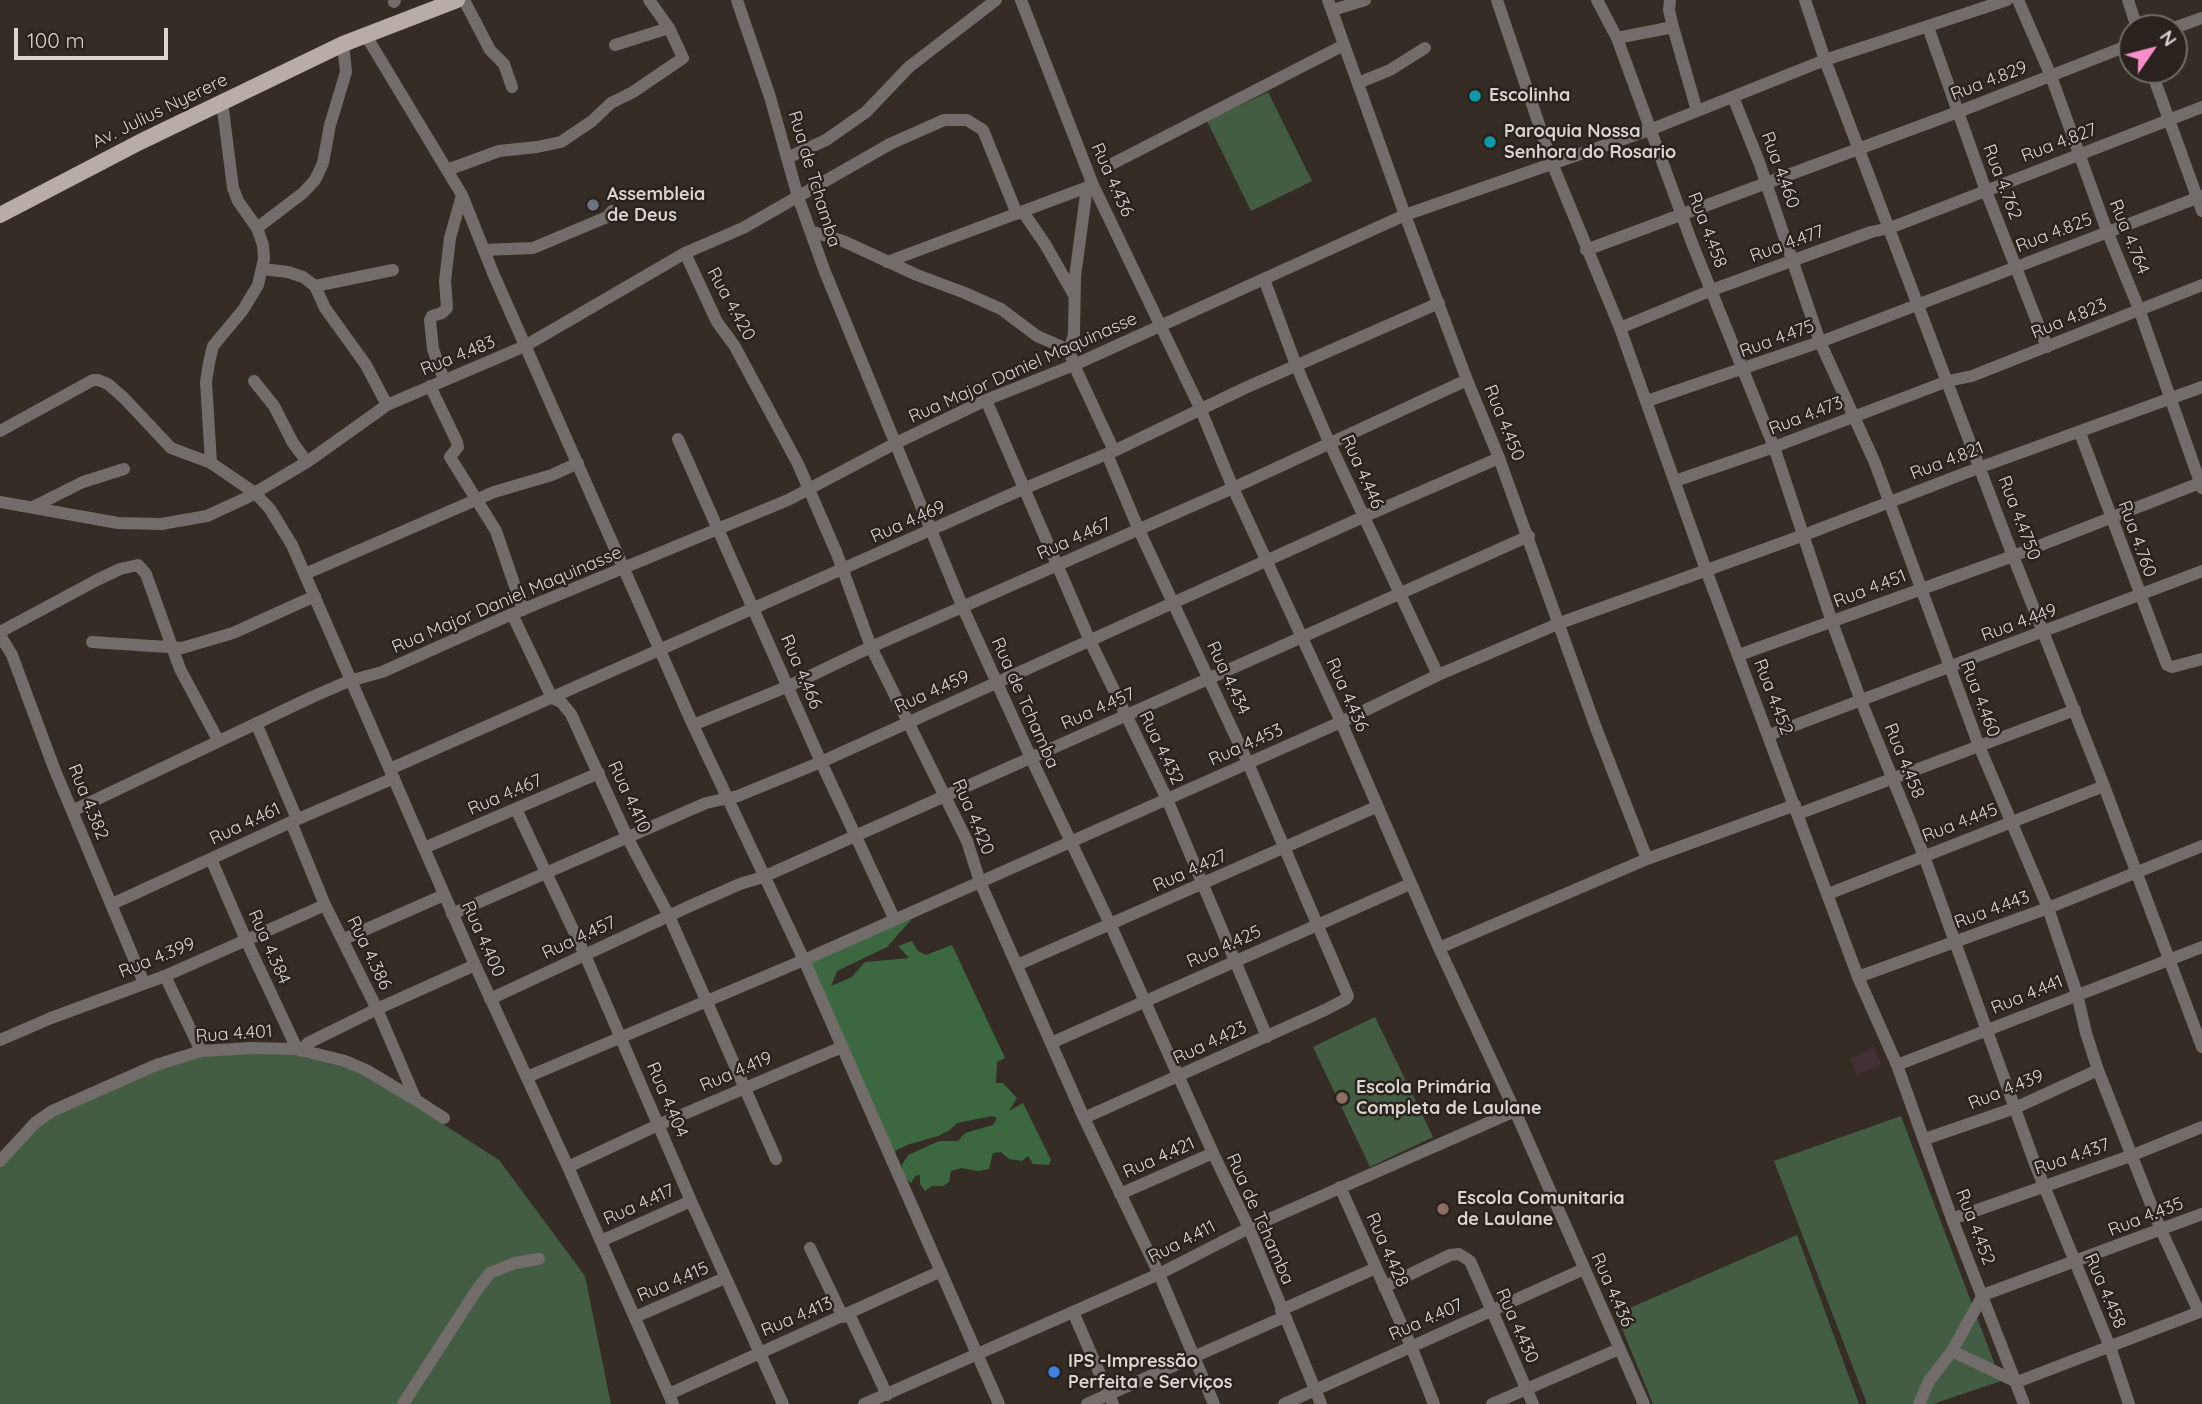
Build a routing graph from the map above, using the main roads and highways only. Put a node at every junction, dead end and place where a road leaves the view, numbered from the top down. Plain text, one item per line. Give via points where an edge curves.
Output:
1 (457, 0) edge
2 (0, 215) edge

1 - 2 main road, Av. Julius Nyerere via 343,44

